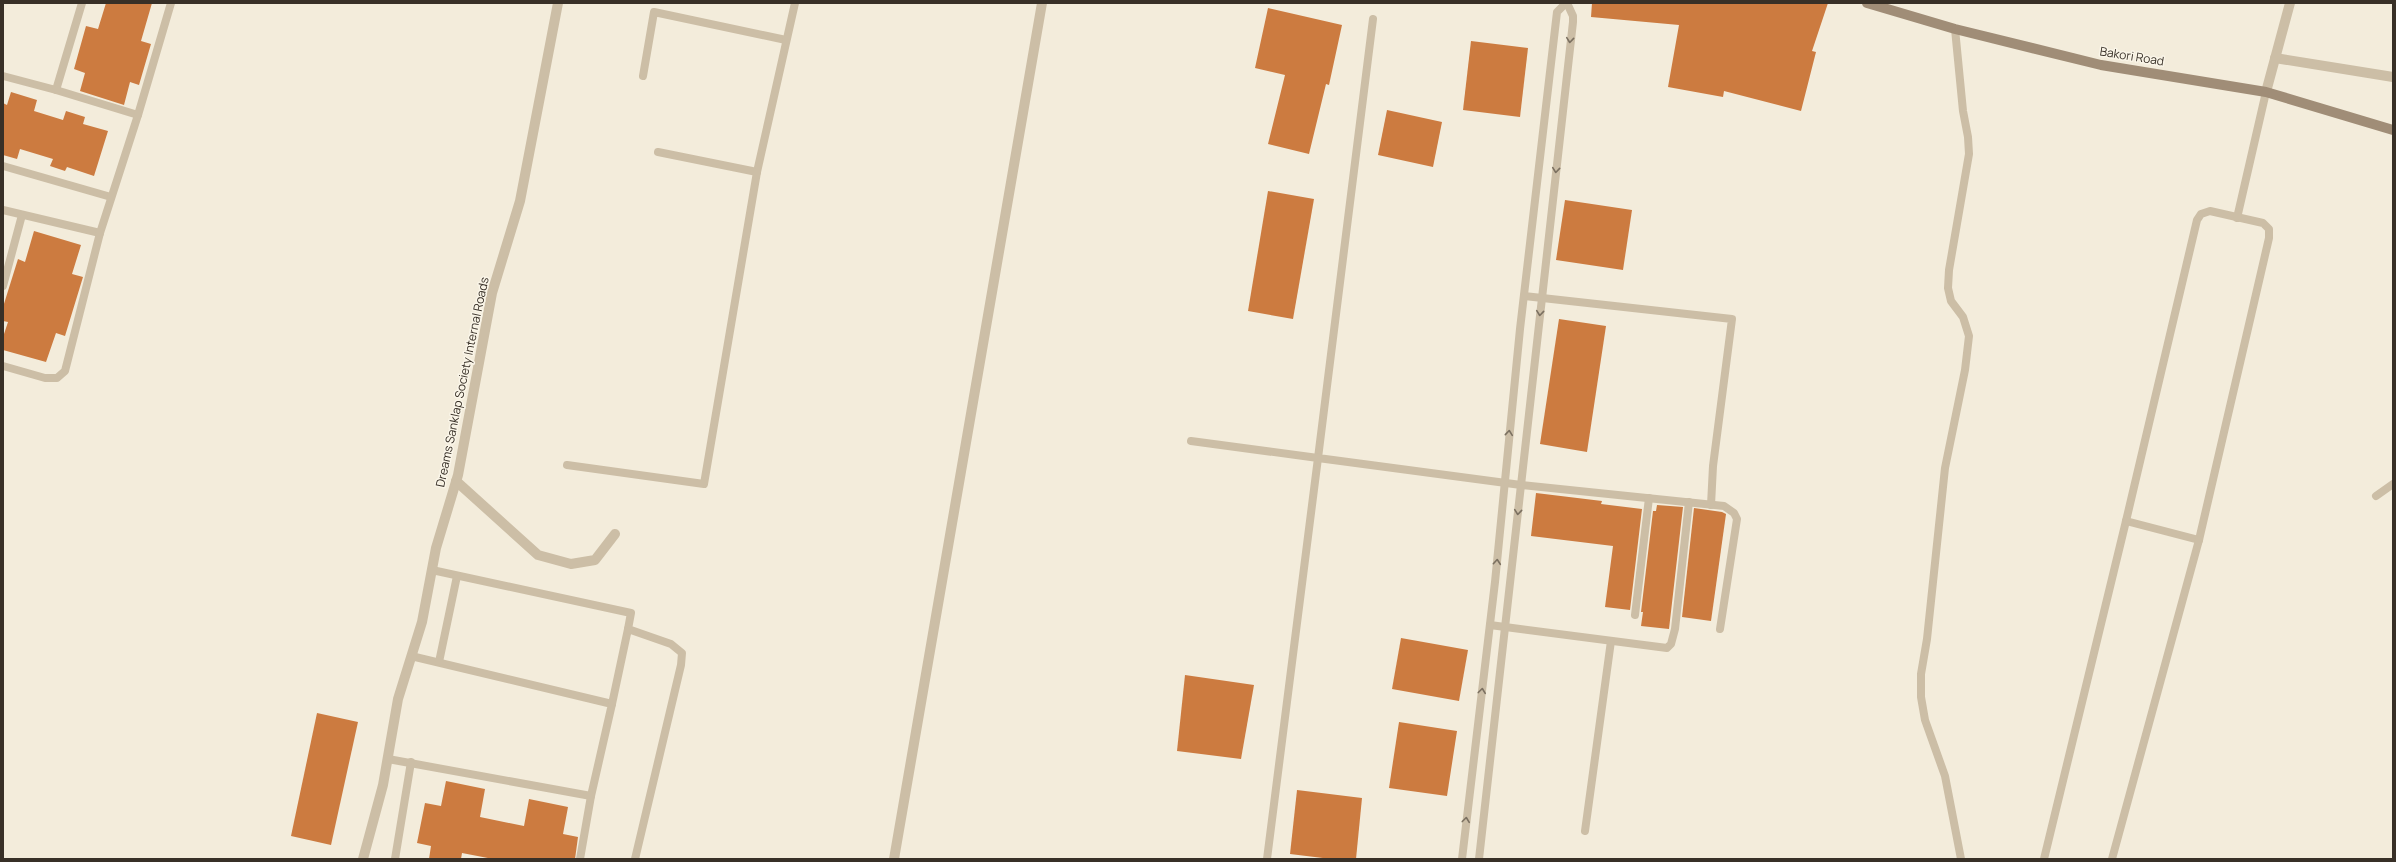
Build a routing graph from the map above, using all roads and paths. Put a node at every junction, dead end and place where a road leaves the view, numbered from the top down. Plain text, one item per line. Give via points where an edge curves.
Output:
1 (82, 3) edge
2 (171, 3) edge
3 (558, 3) edge
4 (795, 3) edge
5 (1042, 3) edge
6 (1566, 3) edge
7 (1867, 3) edge
8 (2290, 3) edge
9 (1372, 19) dead end
10 (1955, 29) junction
11 (786, 40) junction
12 (2275, 58) junction
13 (3, 76) edge
14 (643, 76) dead end
15 (2393, 77) edge
16 (56, 90) junction
17 (2266, 92) junction
18 (138, 115) junction
19 (2393, 130) edge
20 (658, 152) dead end
21 (3, 166) edge
22 (756, 172) junction
23 (111, 197) junction
24 (3, 210) edge
25 (22, 215) junction
26 (2237, 218) junction
27 (100, 233) junction
28 (3, 286) edge
29 (1524, 296) junction
30 (1542, 298) junction
31 (3, 366) edge
32 (1191, 441) dead end
33 (1318, 458) junction
34 (567, 465) dead end
35 (456, 481) junction
36 (1504, 482) junction
37 (2393, 484) edge
38 (1521, 485) junction
39 (2376, 496) dead end
40 (1649, 498) junction
41 (1689, 502) junction
42 (1711, 505) junction
43 (2126, 521) junction
44 (615, 534) dead end
45 (2199, 540) junction
46 (432, 570) junction
47 (457, 576) junction
48 (1635, 615) dead end
49 (1490, 625) junction
50 (1505, 628) junction
51 (1720, 629) dead end
52 (628, 630) junction
53 (1611, 641) junction
54 (411, 656) junction
55 (439, 662) junction
56 (612, 704) junction
57 (388, 759) junction
58 (410, 762) junction
59 (591, 796) junction
60 (1585, 831) dead end
61 (364, 859) edge
62 (395, 859) edge
63 (580, 859) edge
64 (635, 859) edge
65 (894, 859) edge
66 (1266, 859) edge
67 (1462, 859) edge
68 (1479, 859) edge
69 (1961, 859) edge
70 (2044, 859) edge
71 (2112, 859) edge

1 - 16 lane
2 - 18 lane
3 - 35 street, Dreams Sanklap Society Internal Roads via 520,201 492,293
4 - 11 lane
5 - 65 street
6 - 29 lane via 1557,12
6 -> 30 lane via 1573,16
7 - 10 street, Bakori Road
8 - 12 street
9 - 33 lane
10 - 17 street, Bakori Road via 2101,65
10 - 69 lane via 1969,154 1948,270 1948,288 1951,301 1963,317 1968,336 1965,370 1945,468 1932,602 1921,674 1921,697 1925,720 1945,776
11 - 14 lane via 654,12
11 - 22 lane
12 - 15 street
12 - 17 street
13 - 16 lane
16 - 18 lane
17 - 19 street, Bakori Road
17 - 26 lane
18 - 23 lane
20 - 22 lane
21 - 23 lane
22 - 34 lane via 704,484
23 - 27 lane
24 - 25 lane
25 - 27 lane
25 - 28 lane
26 - 43 lane via 2210,211 2201,214 2196,220
26 - 45 lane via 2263,223 2269,229 2269,238
27 - 31 lane via 65,371 57,378 45,378
29 - 30 lane
36 -> 29 lane
30 -> 38 lane
30 - 42 lane via 1732,319 1713,466
32 - 33 lane
33 - 36 lane
33 - 66 lane
35 - 44 street via 538,555 571,564 595,560
35 - 46 street, Dreams Sanklap Society Internal Roads
36 - 38 lane
49 -> 36 lane
37 - 39 lane
38 - 40 lane
38 -> 50 lane
40 - 41 lane
40 - 48 lane
41 - 42 lane
41 - 53 lane via 1676,629 1671,644 1666,648
42 - 51 lane via 1730,509 1736,519
43 - 45 lane
43 - 70 lane
45 - 71 lane
46 - 47 lane
46 - 54 street, Dreams Sanklap Society Internal Roads via 422,622
47 - 52 lane via 631,613
47 - 55 lane
49 - 50 lane
67 -> 49 lane
50 - 53 lane
50 - 68 lane
52 - 56 lane
52 - 64 lane via 671,644 682,653
53 - 60 lane
54 - 55 lane
54 - 57 street, Dreams Sanklap Society Internal Roads via 398,699
55 - 56 lane
56 - 59 lane
57 - 58 lane
57 - 61 street, Dreams Sanklap Society Internal Roads
58 - 59 lane
58 - 62 lane
59 - 63 lane

